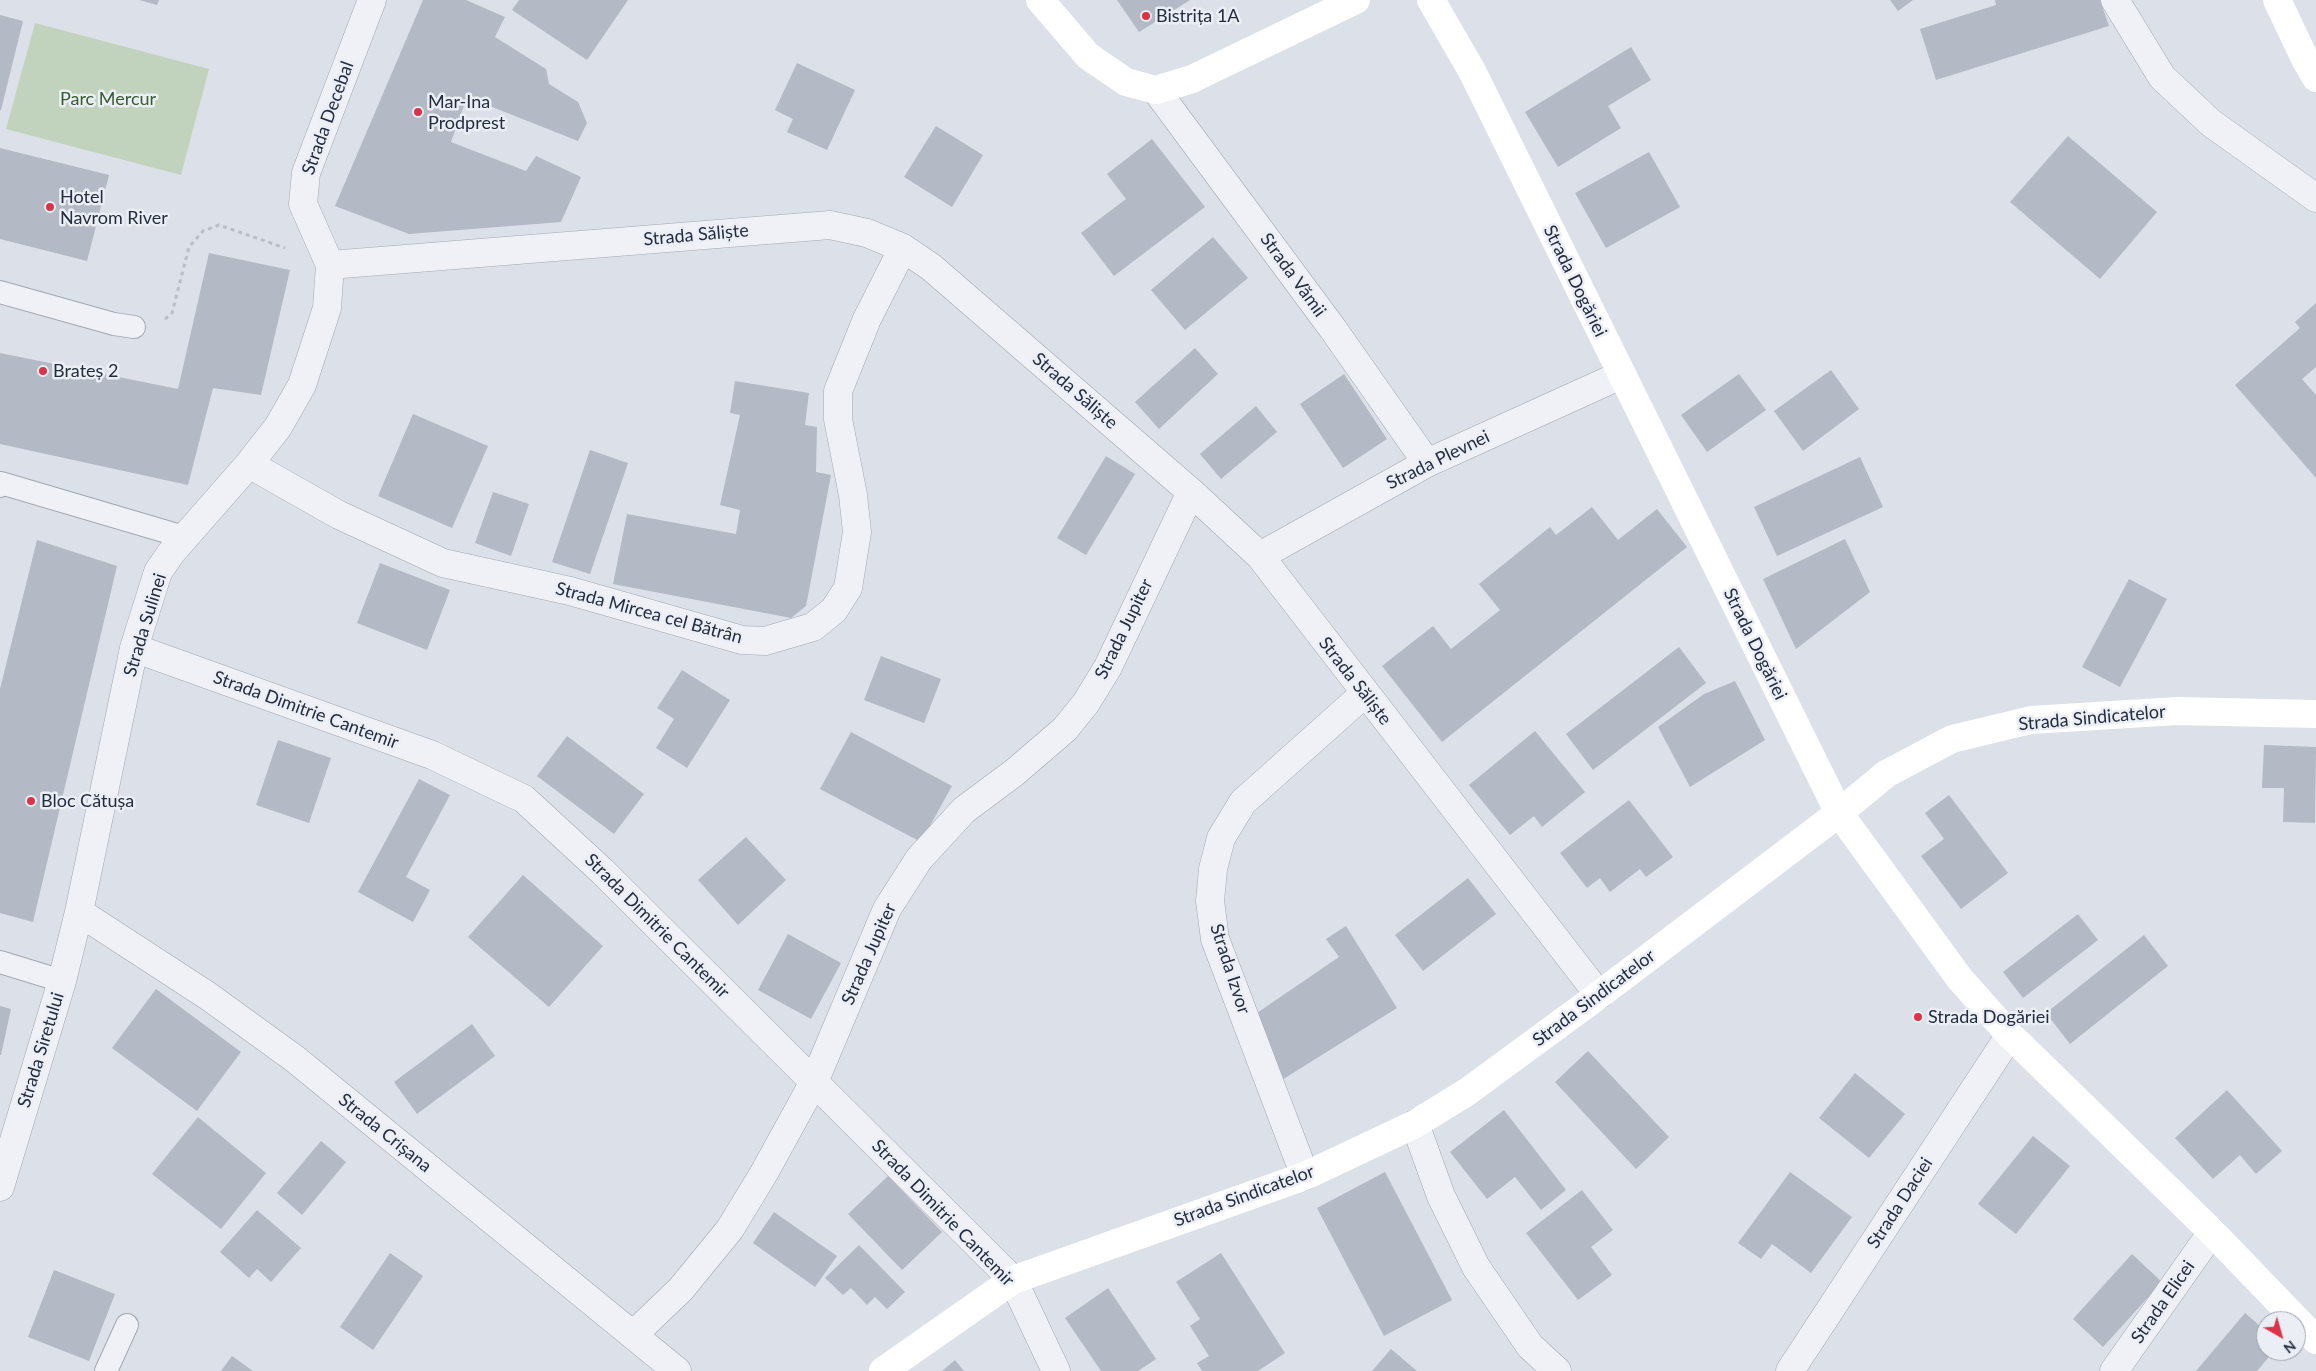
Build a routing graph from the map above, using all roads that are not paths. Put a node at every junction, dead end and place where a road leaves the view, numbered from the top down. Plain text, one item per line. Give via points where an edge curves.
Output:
1 (372, 0) edge
2 (1040, 0) edge
3 (1356, 0) edge
4 (1431, 0) edge
5 (2115, 0) edge
6 (2277, 0) edge
7 (2316, 78) edge
8 (1156, 90) junction
9 (2316, 198) edge
10 (903, 248) junction
11 (330, 265) junction
12 (0, 292) edge
13 (134, 328) road end
14 (1621, 375) junction
15 (1427, 463) junction
16 (249, 464) junction
17 (0, 486) edge
18 (1191, 492) junction
19 (184, 537) junction
20 (1260, 556) junction
21 (134, 648) junction
22 (1364, 694) junction
23 (2316, 714) edge
24 (1839, 813) junction
25 (79, 912) junction
26 (0, 962) edge
27 (62, 982) junction
28 (1599, 995) junction
29 (2010, 1035) junction
30 (814, 1082) junction
31 (1415, 1124) junction
32 (1305, 1176) junction
33 (0, 1188) edge
34 (2212, 1232) junction
35 (1013, 1280) junction
36 (127, 1325) dead end
37 (633, 1335) junction
38 (2316, 1340) edge
39 (106, 1371) edge
40 (677, 1371) edge
41 (883, 1371) edge
42 (1056, 1371) edge
43 (1557, 1371) edge
44 (1790, 1371) edge
45 (2114, 1371) edge

1 - 11 street, Strada Decebal via 306,174 303,204
2 - 8 street via 1088,56 1126,82
3 - 8 street via 1192,79
4 - 14 street, Strada Dogăriei via 1472,71
5 - 9 street via 2162,77 2211,123
6 - 7 street
8 - 15 street, Strada Vămii via 1333,329
10 - 11 street, Strada Săliște via 867,232 830,225
10 - 16 street, Strada Mircea cel Bătrân via 867,319 838,391 838,419 857,532 848,588 834,610 813,627 765,641 742,640 570,592 443,563 339,515
10 - 18 street, Strada Săliște via 931,267
11 - 16 street, Strada Sulinei via 327,308 302,385 278,427
12 - 13 lane
14 - 15 street, Strada Plevnei
14 - 24 street, Strada Dogăriei
15 - 20 street, Strada Plevnei
16 - 19 street, Strada Sulinei
17 - 19 lane
18 - 20 street, Strada Săliște
18 - 30 street, Strada Jupiter via 1108,667 1086,703 1065,728 1015,772 964,810 919,859 887,909
19 - 21 street, Strada Sulinei via 158,572
20 - 22 street, Strada Săliște
21 - 25 street, Strada Sulinei
21 - 30 street, Strada Dimitrie Cantemir via 432,755 524,799 602,871
22 - 28 street, Strada Săliște
22 - 32 street, Strada Izvor via 1244,802 1220,838 1210,901 1216,938
23 - 24 street, Strada Sindicatelor via 2177,711 2030,720 1952,739 1886,774
24 - 28 street, Strada Sindicatelor
24 - 29 street, Strada Dogăriei via 1960,979
25 - 27 street, Strada Siretului
25 - 37 street, Strada Crișana via 208,996 295,1059
26 - 27 lane
27 - 33 street, Strada Siretului
28 - 31 street, Strada Sindicatelor via 1467,1092
29 - 34 street, Strada Dogăriei
29 - 44 street, Strada Daciei
30 - 35 street, Strada Dimitrie Cantemir
30 - 37 street, Strada Jupiter via 730,1229 681,1289
31 - 32 street, Strada Sindicatelor
31 - 43 street via 1442,1196 1476,1267 1530,1346
32 - 35 street, Strada Sindicatelor
34 - 38 street, Strada Dogăriei
34 - 45 street, Strada Elicei
35 - 41 street, Strada Sindicatelor
35 - 42 street, Strada Dimitrie Cantemir
36 - 39 lane
37 - 40 street, Strada Crișana

